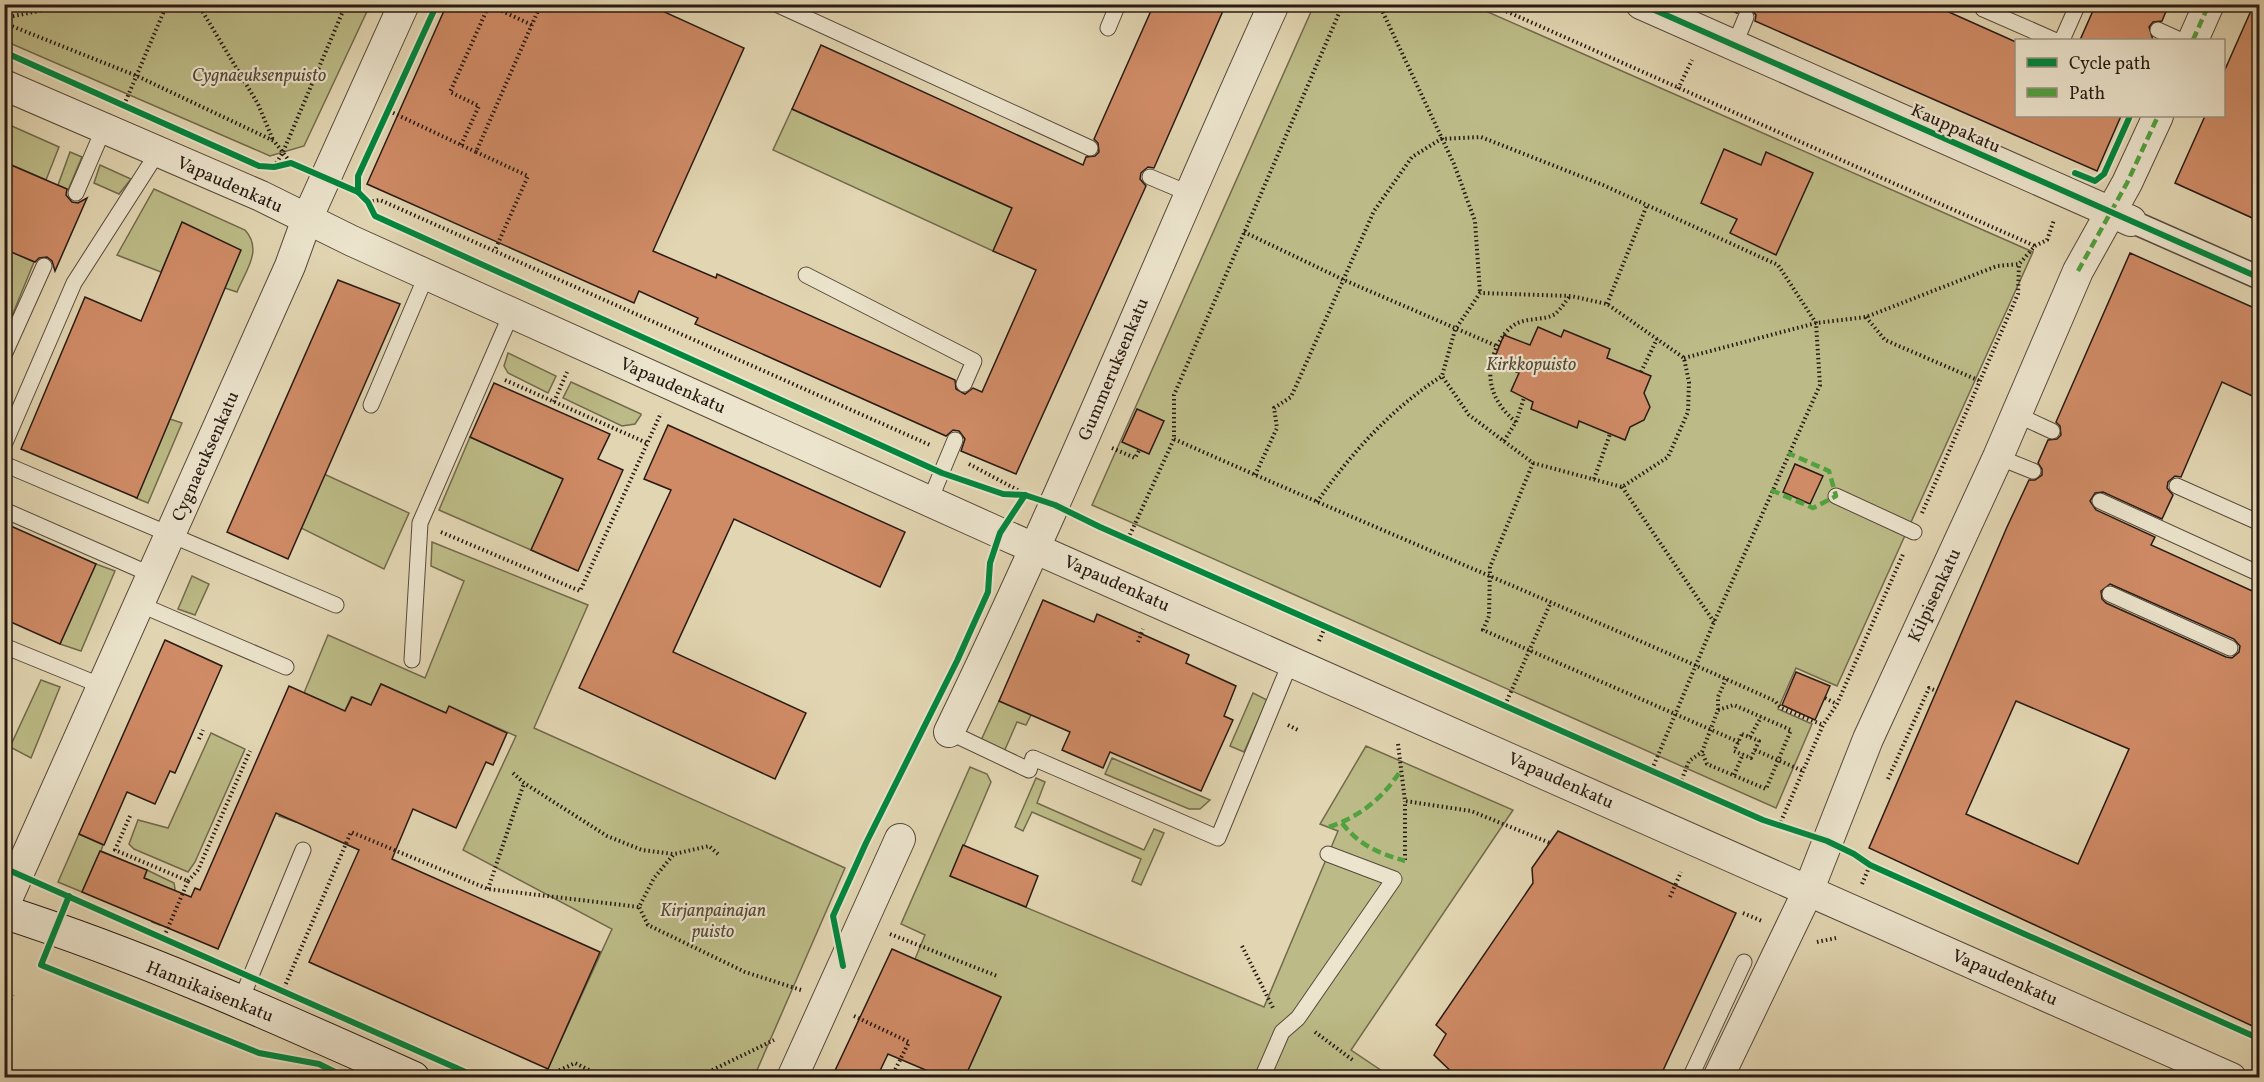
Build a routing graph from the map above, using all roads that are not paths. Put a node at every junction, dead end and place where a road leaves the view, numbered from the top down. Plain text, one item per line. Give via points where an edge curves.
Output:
1 (404, 4) edge
2 (776, 4) edge
3 (1118, 4) edge
4 (1274, 4) edge
5 (1641, 4) edge
6 (1986, 4) edge
7 (2078, 4) edge
8 (2209, 4) edge
9 (1746, 17) dead end
10 (1108, 28) dead end
11 (2158, 30) dead end
12 (2052, 39) edge
13 (2062, 39) edge
14 (2178, 39) edge
15 (2193, 39) edge
16 (1734, 46) junction
17 (4, 85) edge
18 (2158, 117) edge
19 (104, 128) junction
20 (1090, 148) dead end
21 (158, 152) junction
22 (1150, 177) dead end
23 (76, 193) dead end
24 (1188, 193) junction
25 (2121, 217) junction
26 (307, 219) junction
27 (44, 266) dead end
28 (427, 274) junction
29 (806, 275) dead end
30 (2259, 278) edge
31 (512, 312) junction
32 (4, 355) edge
33 (964, 384) dead end
34 (371, 405) dead end
35 (2015, 414) junction
36 (2052, 431) dead end
37 (955, 440) dead end
38 (4, 445) edge
39 (1998, 457) junction
40 (4, 464) edge
41 (2033, 471) dead end
42 (2177, 486) dead end
43 (1836, 496) dead end
44 (930, 500) junction
45 (2100, 501) dead end
46 (4, 510) edge
47 (2259, 523) edge
48 (1914, 532) dead end
49 (171, 533) junction
50 (1036, 548) junction
51 (2259, 574) edge
52 (152, 575) junction
53 (2110, 594) dead end
54 (139, 604) junction
55 (336, 605) dead end
56 (4, 646) edge
57 (2230, 648) dead end
58 (412, 660) dead end
59 (1292, 661) junction
60 (286, 667) dead end
61 (102, 686) junction
62 (949, 732) joint
63 (900, 839) dead end
64 (303, 850) dead end
65 (1328, 854) dead end
66 (1809, 889) junction
67 (4, 906) edge
68 (4, 912) edge
69 (1744, 962) dead end
70 (245, 989) junction
71 (412, 1077) edge
72 (792, 1077) edge
73 (1262, 1077) edge
74 (1690, 1077) edge
75 (1718, 1077) edge
76 (2231, 1077) edge

1 - 26 street, Cygnaeuksenkatu
2 - 20 lane
3 - 10 lane
4 - 24 street, Gummeruksenkatu
5 - 16 street, Kauppakatu
6 - 12 lane via 1983,9
7 - 13 lane
8 - 15 street
9 - 16 lane
11 - 14 lane
16 - 25 street, Kauppakatu
17 - 19 street, Vapaudenkatu
18 - 25 street, Kilpisenkatu via 2127,183
19 - 21 street, Vapaudenkatu
19 - 23 lane
21 - 26 street, Vapaudenkatu
21 - 38 lane via 74,283
22 - 24 lane
24 - 50 street, Gummeruksenkatu
25 - 30 street, Kauppakatu
25 - 35 street, Kilpisenkatu via 2078,271
26 - 28 street, Vapaudenkatu
26 - 49 street, Cygnaeuksenkatu via 291,266
27 - 32 lane
28 - 31 street, Vapaudenkatu
28 - 34 lane
29 - 33 lane via 974,361
31 - 44 street, Vapaudenkatu
31 - 58 lane via 420,523
35 - 36 lane
35 - 39 street, Kilpisenkatu
37 - 44 lane
39 - 41 lane
39 - 66 street, Kilpisenkatu via 1868,740
40 - 49 lane
42 - 47 lane
43 - 48 lane
44 - 50 street, Vapaudenkatu
45 - 51 lane
46 - 52 lane
49 - 52 street, Cygnaeuksenkatu
49 - 55 lane
50 - 59 street, Vapaudenkatu
50 - 62 street, Gummeruksenkatu
52 - 54 street, Cygnaeuksenkatu
53 - 57 lane
54 - 60 lane
54 - 61 street, Cygnaeuksenkatu
56 - 61 lane
59 - 62 lane via 1218,838 1034,758 1029,770
59 - 66 street, Vapaudenkatu
61 - 67 street, Cygnaeuksenkatu
63 - 72 street
64 - 70 lane
65 - 73 lane via 1394,879 1298,1018 1282,1032
66 - 75 street, Kilpisenkatu
66 - 76 street, Vapaudenkatu
68 - 70 main road, Hannikaisenkatu
69 - 74 lane
70 - 71 main road, Hannikaisenkatu

